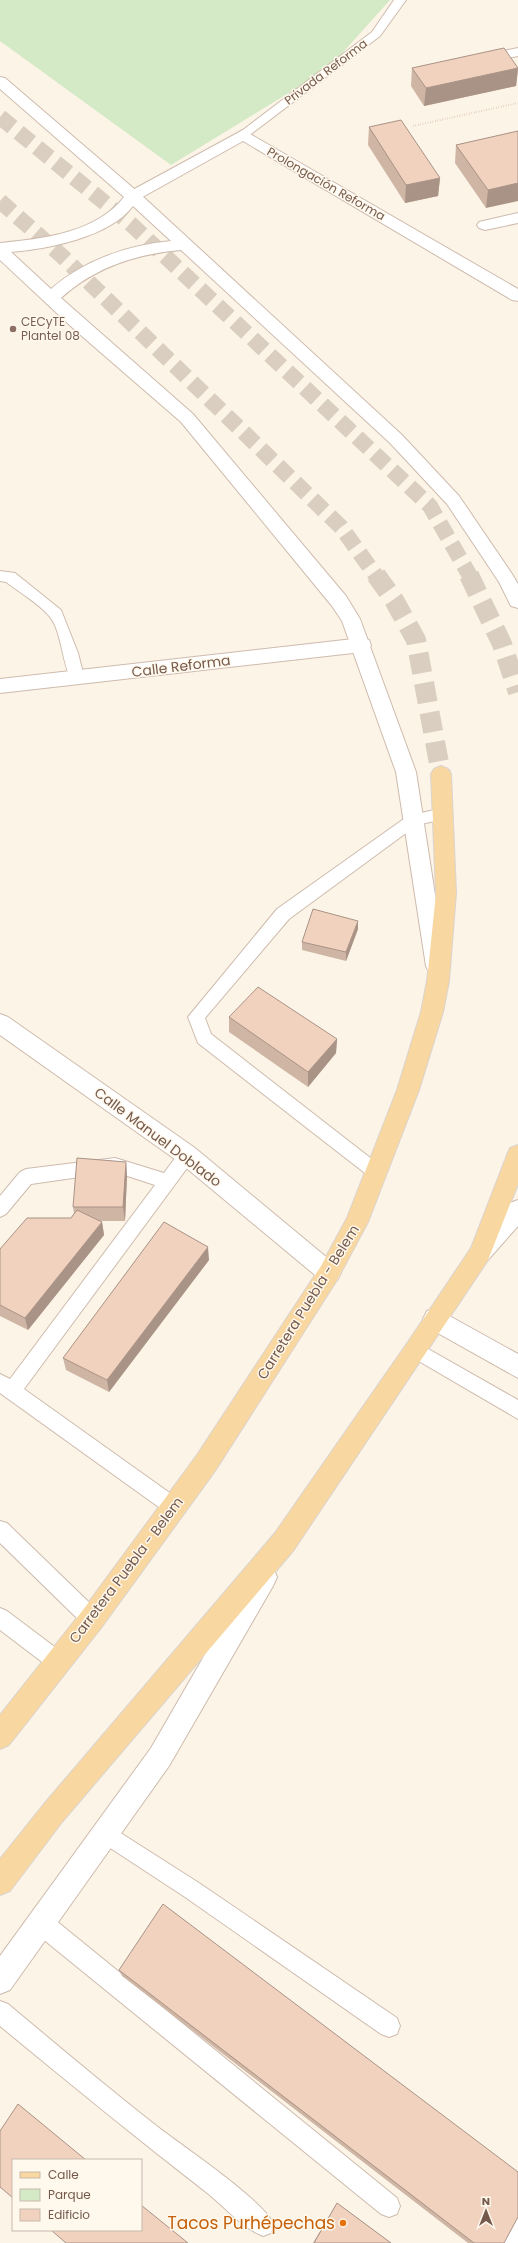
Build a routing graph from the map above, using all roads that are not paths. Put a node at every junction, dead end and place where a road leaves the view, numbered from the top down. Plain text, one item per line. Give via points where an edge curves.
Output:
1 (400, 0) edge
2 (0, 81) edge
3 (243, 135) junction
4 (133, 196) junction
5 (518, 218) edge
6 (485, 225) dead end
7 (184, 245) junction
8 (0, 250) edge
9 (518, 296) edge
10 (51, 298) junction
11 (0, 576) edge
12 (518, 601) edge
13 (362, 645) junction
14 (78, 677) junction
15 (0, 686) edge
16 (441, 774) tunnel mouth
17 (443, 814) junction
18 (414, 820) junction
19 (438, 982) junction
20 (3, 1031) edge
21 (187, 1155) junction
22 (518, 1155) edge
23 (376, 1172) junction
24 (167, 1181) junction
25 (0, 1209) edge
26 (518, 1210) edge
27 (480, 1253) junction
28 (329, 1273) junction
29 (435, 1319) junction
30 (416, 1350) junction
31 (518, 1368) edge
32 (6, 1387) edge
33 (518, 1410) edge
34 (174, 1507) junction
35 (0, 1530) edge
36 (284, 1542) junction
37 (0, 1618) edge
38 (92, 1619) junction
39 (57, 1661) junction
40 (0, 1736) edge
41 (105, 1833) junction
42 (0, 1881) edge
43 (41, 1924) junction
44 (0, 1980) edge
45 (0, 2012) edge
46 (389, 2026) dead end
47 (389, 2206) dead end
48 (263, 2225) dead end
49 (518, 2232) edge
50 (512, 2243) edge

1 - 3 lane, Privada Reforma via 376,34
2 - 4 street
3 - 4 street
3 - 9 street, Prolongación Reforma
4 - 7 street
4 - 8 street via 128,207 85,230 26,247
5 - 6 street
7 - 10 street via 147,249 102,262 64,284
7 - 12 street via 396,439 452,500
8 - 10 street
10 - 13 street via 187,418 339,601 352,619
11 - 14 lane via 10,577 56,614
13 - 14 street, Calle Reforma
13 - 18 street via 406,772
14 - 15 street, Calle Reforma
16 - 17 main road, Carretera Puebla - Belem
17 - 18 lane
17 - 19 main road, Carretera Puebla - Belem via 446,893
18 - 19 street
18 - 23 lane via 283,914 196,1017 204,1038
19 - 23 main road, Carretera Puebla - Belem via 432,1012 408,1090
20 - 21 street, Calle Manuel Doblado
21 - 24 lane
21 - 28 street, Calle Manuel Doblado
22 - 27 main road
23 - 28 main road, Carretera Puebla - Belem via 357,1222
24 - 25 lane via 115,1165 26,1177
24 - 32 lane
26 - 27 street
27 - 29 main road
28 - 34 main road, Carretera Puebla - Belem via 206,1463
29 - 30 main road
29 - 31 street
30 - 33 lane
30 - 36 main road
32 - 34 lane
34 - 38 main road, Carretera Puebla - Belem
35 - 38 lane
36 - 41 street via 160,1757
36 - 42 main road via 53,1813
37 - 39 lane
38 - 39 main road, Carretera Puebla - Belem
39 - 40 main road, Carretera Puebla - Belem
41 - 43 street
41 - 46 lane
43 - 44 street
43 - 47 lane
45 - 48 lane
49 - 50 street

